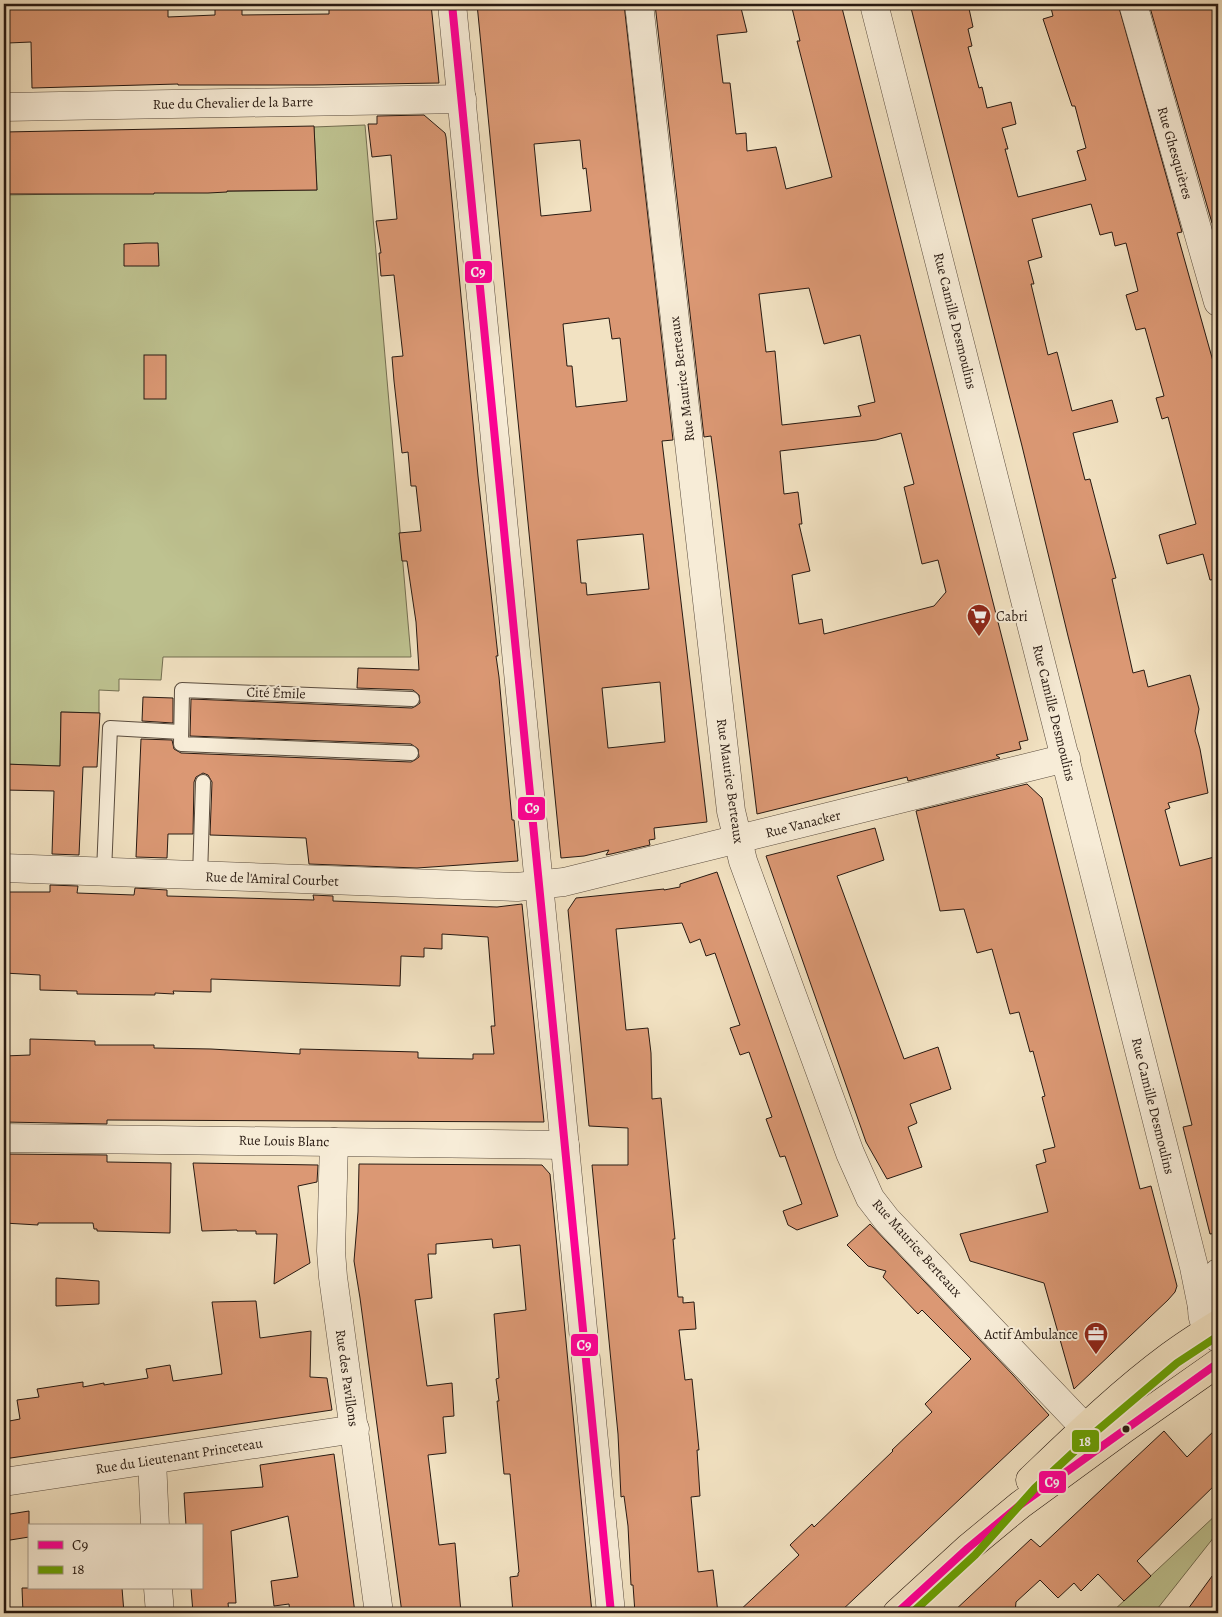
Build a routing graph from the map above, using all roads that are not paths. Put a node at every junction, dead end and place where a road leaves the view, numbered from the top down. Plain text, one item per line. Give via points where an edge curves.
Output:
1 (452, 4) edge
2 (639, 4) edge
3 (874, 4) edge
4 (1133, 4) edge
5 (462, 99) junction
6 (4, 108) edge
7 (1218, 302) edge
8 (412, 699) dead end
9 (181, 732) junction
10 (410, 753) dead end
11 (1066, 758) junction
12 (203, 782) dead end
13 (737, 840) junction
14 (4, 868) edge
15 (104, 872) junction
16 (200, 876) junction
17 (540, 886) junction
18 (4, 1138) edge
19 (334, 1142) junction
20 (565, 1145) junction
21 (1218, 1273) edge
22 (1212, 1325) edge
23 (1218, 1363) edge
24 (355, 1429) junction
25 (1090, 1440) junction
26 (152, 1460) junction
27 (4, 1482) edge
28 (155, 1524) edge
29 (158, 1590) edge
30 (160, 1613) edge
31 (379, 1613) edge
32 (611, 1613) edge
33 (897, 1613) edge

1 - 5 street
2 - 13 street, Rue Maurice Berteaux via 731,811
3 - 11 street, Rue Camille Desmoulins
4 - 7 street, Rue Ghesquières
5 - 6 street, Rue du Chevalier de la Barre
5 - 17 street
8 - 9 lane, Cité Émile via 182,690
9 - 10 lane via 181,744
9 - 15 lane via 110,728
11 - 13 street, Rue Vanacker
11 - 22 street, Rue Camille Desmoulins via 1194,1267
12 - 16 lane
13 - 17 street, Rue Vanacker
13 - 25 street, Rue Maurice Berteaux via 850,1153 870,1198
14 - 15 street, Rue de l'Amiral Courbet
15 - 16 street, Rue de l'Amiral Courbet
16 - 17 street, Rue de l'Amiral Courbet
17 - 20 street
18 - 19 street, Rue Louis Blanc
19 - 20 street, Rue Louis Blanc
19 - 24 street, Rue des Pavillons via 331,1251
20 - 32 street
21 - 22 street via 1204,1294
22 - 25 main road via 1159,1365
23 - 25 main road via 1124,1429
24 - 26 street, Rue du Lieutenant Princeteau
24 - 31 street, Rue des Pavillons
25 - 33 main road
26 - 27 street, Rue du Lieutenant Princeteau
26 - 28 street
29 - 30 street

